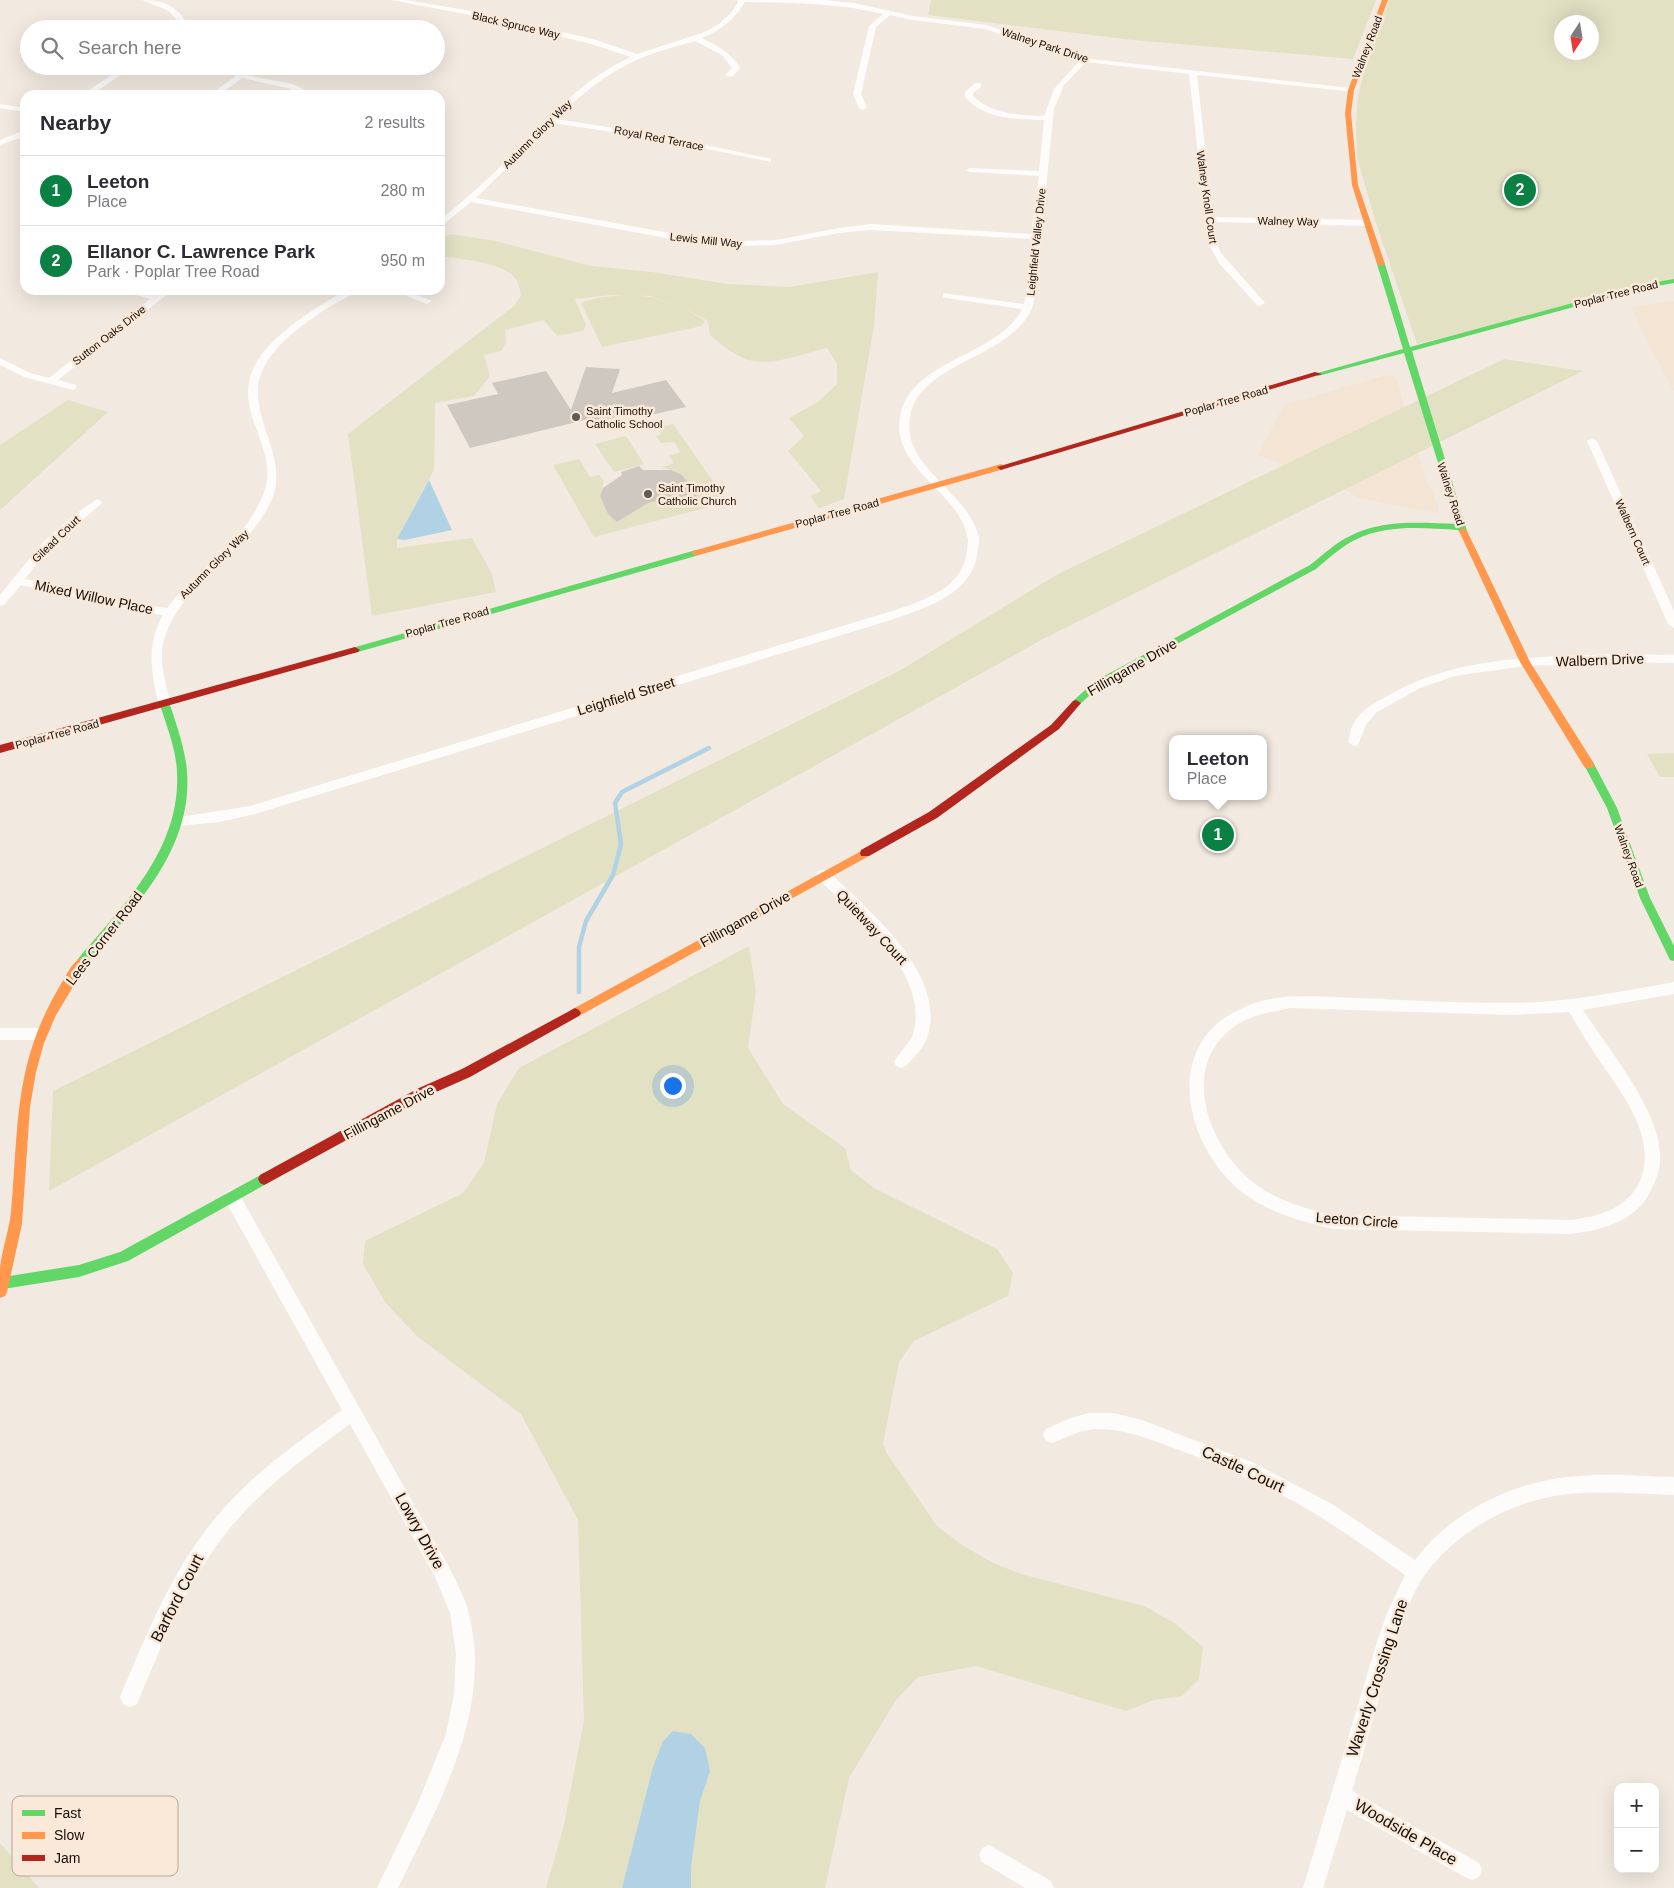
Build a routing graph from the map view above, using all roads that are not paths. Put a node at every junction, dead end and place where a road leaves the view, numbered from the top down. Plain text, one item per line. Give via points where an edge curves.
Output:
1 (144, 0) edge
2 (394, 0) edge
3 (742, 0) edge
4 (1384, 0) edge
5 (888, 13) junction
6 (181, 20) edge
7 (696, 38) junction
8 (636, 56) junction
9 (1084, 60) junction
10 (1193, 73) junction
11 (116, 75) edge
12 (729, 75) dead end
13 (241, 76) joint
14 (978, 85) dead end
15 (94, 90) edge
16 (221, 90) edge
17 (299, 90) edge
18 (1351, 90) junction
19 (0, 106) edge
20 (863, 108) dead end
21 (20, 109) edge
22 (1048, 118) junction
23 (548, 120) junction
24 (20, 135) edge
25 (0, 144) edge
26 (768, 160) dead end
27 (970, 170) dead end
28 (1043, 174) junction
29 (469, 200) junction
30 (1209, 219) junction
31 (445, 220) edge
32 (1367, 223) junction
33 (1035, 237) junction
34 (1674, 281) edge
35 (144, 295) edge
36 (161, 295) edge
37 (344, 295) edge
38 (411, 295) edge
39 (946, 295) dead end
40 (157, 298) junction
41 (427, 301) dead end
42 (1260, 303) dead end
43 (1028, 307) junction
44 (1406, 349) junction
45 (0, 361) edge
46 (51, 381) junction
47 (73, 387) dead end
48 (1592, 440) dead end
49 (938, 485) junction
50 (97, 502) dead end
51 (1461, 527) junction
52 (20, 580) junction
53 (0, 602) edge
54 (169, 612) junction
55 (1674, 624) edge
56 (1674, 658) edge
57 (1525, 662) junction
58 (165, 706) junction
59 (1354, 742) dead end
60 (0, 749) edge
61 (179, 821) junction
62 (823, 876) junction
63 (1674, 957) edge
64 (1674, 988) edge
65 (1573, 1006) junction
66 (0, 1034) edge
67 (41, 1034) junction
68 (901, 1062) dead end
69 (232, 1197) junction
70 (1, 1288) edge
71 (353, 1412) junction
72 (1052, 1435) dead end
73 (1674, 1486) edge
74 (1417, 1572) junction
75 (130, 1697) dead end
76 (1340, 1795) junction
77 (989, 1855) dead end
78 (1472, 1870) dead end
79 (387, 1888) edge
80 (1044, 1888) edge
81 (1313, 1888) edge

1 - 6 street via 163,5
2 - 8 street, Black Spruce Way via 465,12 590,41
3 - 5 street, Walney Park Drive via 833,3
3 - 7 street, Autumn Glory Way via 738,11 725,24
4 - 18 main road, Walney Road
5 - 9 street, Walney Park Drive via 986,27
5 - 20 street via 873,26 857,94
7 - 8 street, Autumn Glory Way
7 - 12 street via 734,62 736,68
8 - 23 street, Autumn Glory Way via 570,100
9 - 10 street, Walney Park Drive
9 - 22 street, Leighfield Valley Drive via 1059,87
10 - 18 street, Walney Park Drive
10 - 30 street, Walney Knoll Court
11 - 15 street
13 - 16 street
13 - 17 street
14 - 22 street via 969,92 969,96 984,109
18 - 32 main road, Walney Road via 1348,114 1355,185
19 - 21 street
22 - 28 street, Leighfield Valley Drive
23 - 26 street, Royal Red Terrace via 654,136
23 - 29 street, Autumn Glory Way
24 - 25 street
27 - 28 street
28 - 33 street, Leighfield Valley Drive
29 - 31 street, Autumn Glory Way
29 - 33 street, Lewis Mill Way via 732,245 871,227
30 - 32 street, Walney Way
30 - 42 street, Walney Knoll Court via 1212,243 1219,258
32 - 44 main road, Walney Road
33 - 43 street, Leighfield Valley Drive
34 - 44 main road, Poplar Tree Road via 1639,287
35 - 40 street
36 - 40 street, Sutton Oaks Drive
37 - 54 street, Autumn Glory Way via 297,326 268,354 258,370 253,390 256,412 271,457 273,480 262,511 246,534
38 - 41 street
39 - 43 street
40 - 46 street, Sutton Oaks Drive
43 - 49 street, Leighfield Valley Drive via 1009,332 932,378 912,400 904,424 907,443 916,460
44 - 49 main road, Poplar Tree Road
44 - 51 main road, Walney Road
45 - 46 street
46 - 47 street
48 - 55 street, Walbern Court
49 - 58 main road, Poplar Tree Road via 442,624
49 - 61 street, Leighfield Street via 965,518 973,536 973,551 969,566 960,579 947,592 923,605 250,811
50 - 52 street, Gilead Court via 47,544
51 - 57 main road, Walney Road
51 - 62 main road, Fillingame Drive via 1403,526 1371,531 1349,539 1313,566 1098,683 1055,728 961,796
52 - 53 street, Gilead Court
52 - 54 street, Mixed Willow Place via 136,608
54 - 58 street, Autumn Glory Way via 155,657 156,678
56 - 57 street, Walbern Drive
57 - 59 street, Walbern Drive via 1453,672 1416,685 1366,715
57 - 63 main road, Walney Road via 1612,808 1645,898
58 - 60 main road, Poplar Tree Road
58 - 61 main road, Lees Corner Road via 182,771
61 - 67 main road, Lees Corner Road via 160,864 134,902 70,978
62 - 68 street, Quietway Court via 898,951 914,975 924,1006 924,1026 921,1040
62 - 69 main road, Fillingame Drive via 466,1073 423,1092
64 - 65 street, Leeton Circle
65 - 65 street, Leeton Circle via 1509,1009 1290,1002 1268,1005 1251,1010 1222,1027 1211,1040 1202,1054 1198,1071 1198,1113 1214,1150 1245,1185 1282,1208 1308,1217 1334,1222 1521,1226 1589,1225 1605,1221 1620,1214 1642,1194 1650,1180 1655,1150 1647,1118 1638,1101
66 - 67 street
67 - 70 main road, Lees Corner Road via 24,1096 14,1239
69 - 70 main road, Fillingame Drive via 99,1267
69 - 71 street, Lowry Drive
71 - 75 street, Barford Court via 269,1475 215,1532 173,1600
71 - 79 street, Lowry Drive via 447,1579 461,1616 467,1656 465,1698 455,1741
72 - 74 street, Castle Court via 1086,1421 1104,1421 1166,1436 1214,1454 1312,1502
73 - 74 street, Waverly Crossing Lane via 1580,1484 1545,1489 1512,1499 1482,1513 1455,1532
74 - 76 street, Waverly Crossing Lane via 1407,1589 1387,1643
76 - 78 street, Woodside Place
76 - 81 street, Waverly Crossing Lane
77 - 80 street

